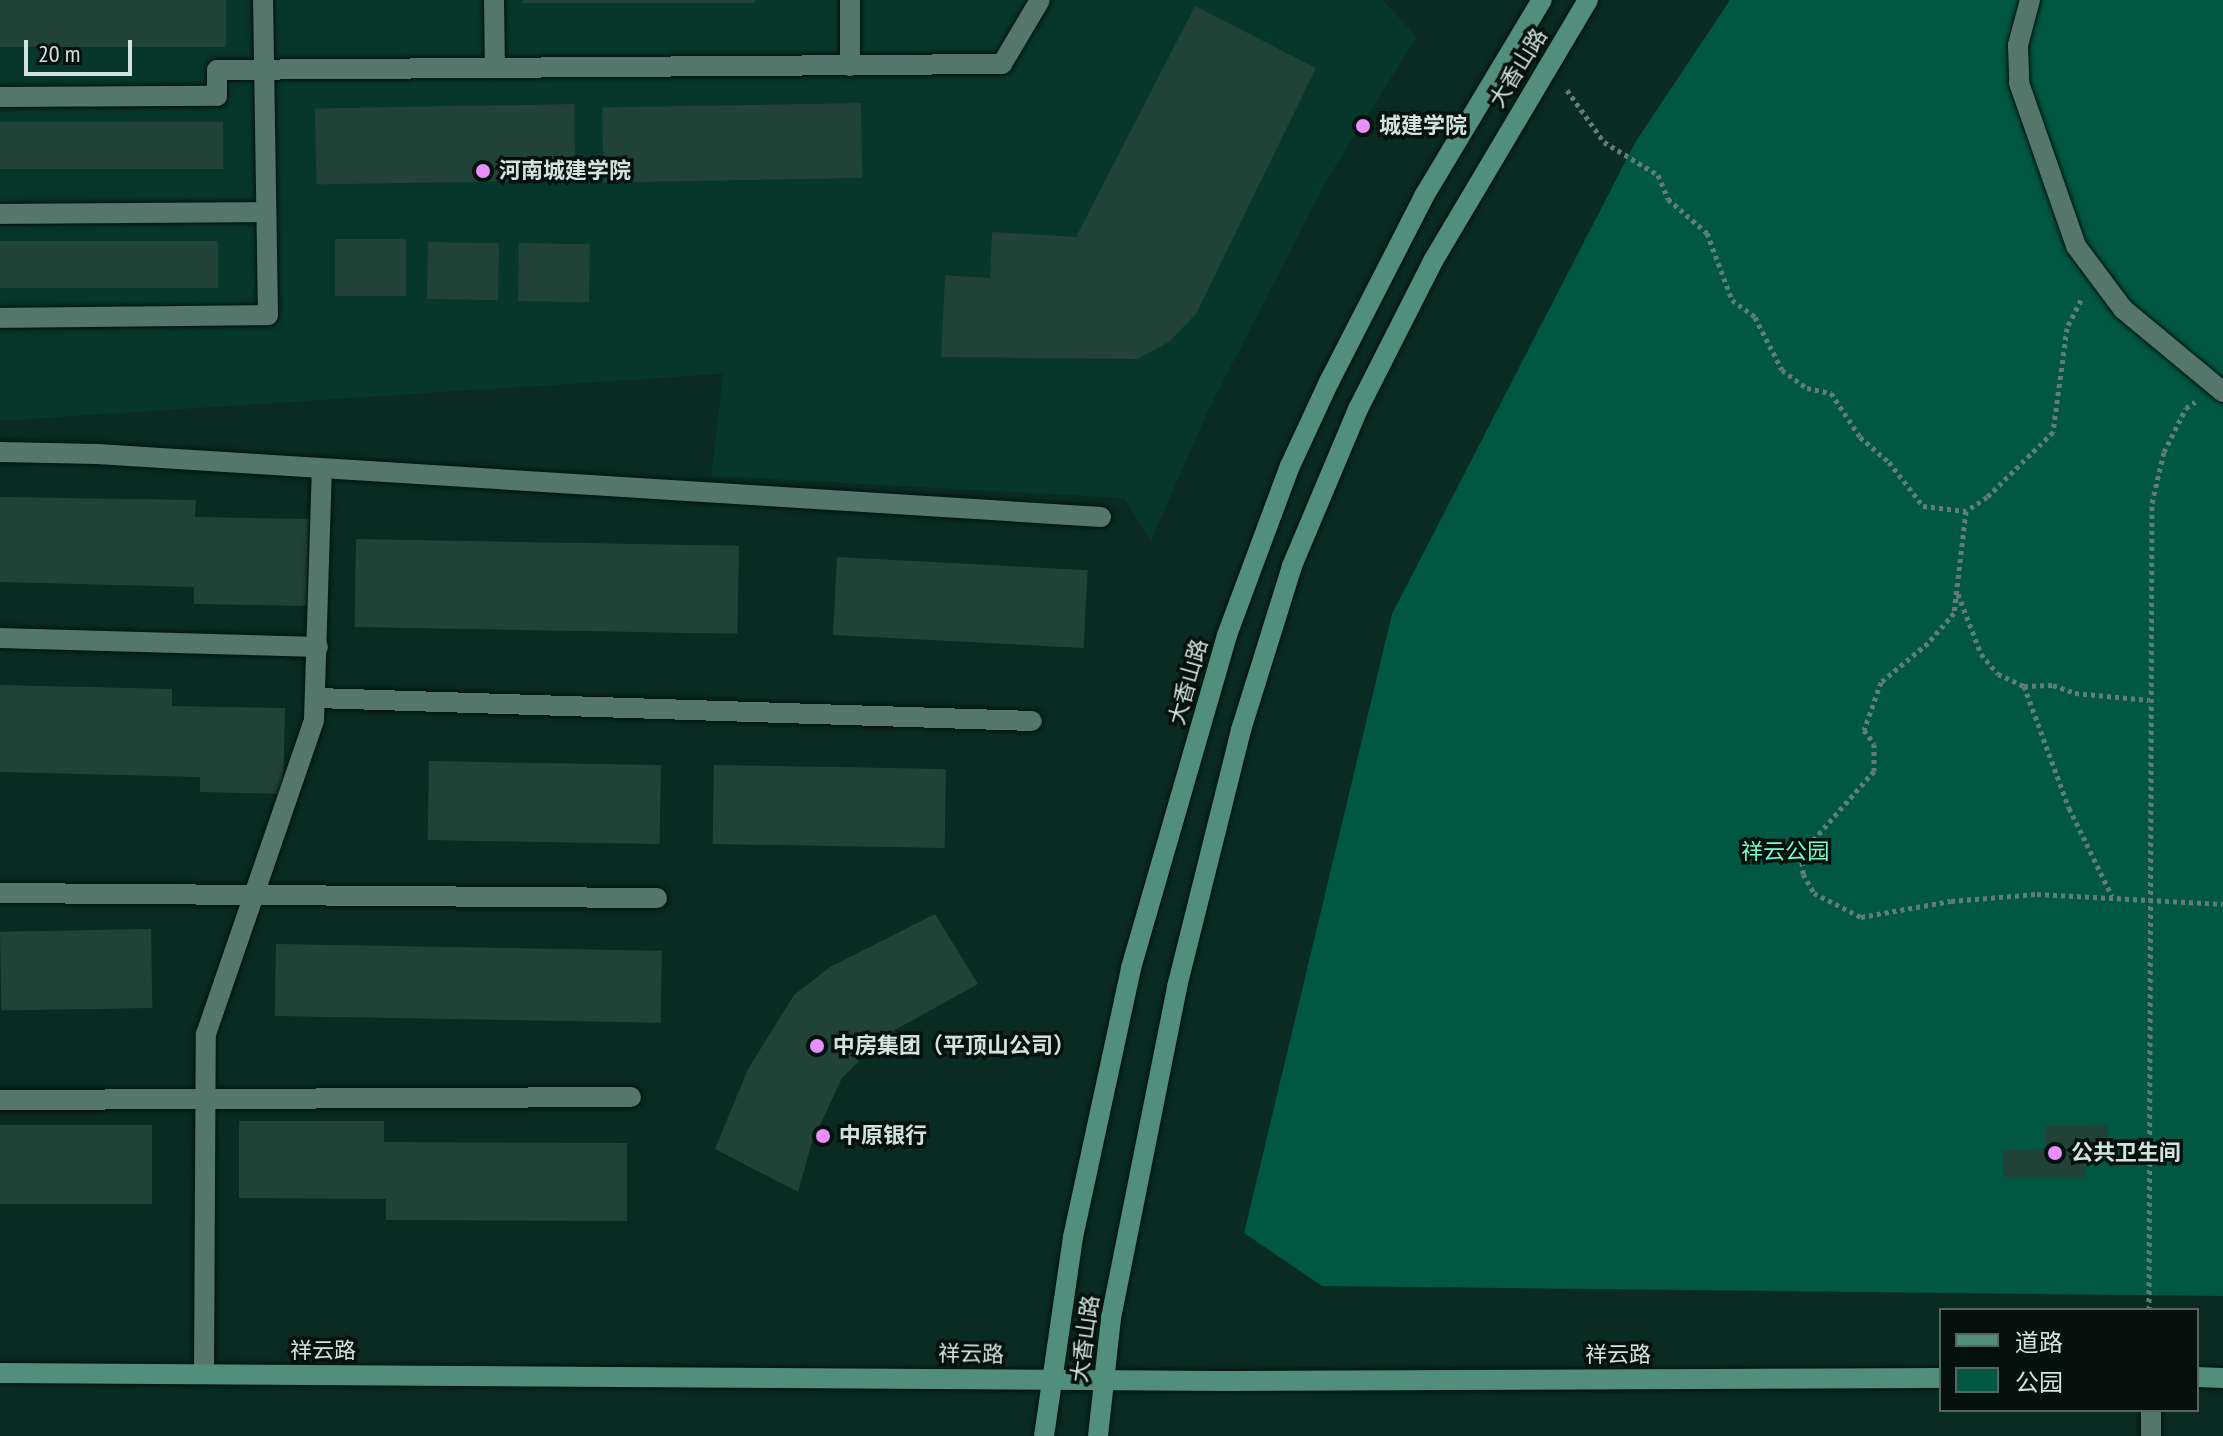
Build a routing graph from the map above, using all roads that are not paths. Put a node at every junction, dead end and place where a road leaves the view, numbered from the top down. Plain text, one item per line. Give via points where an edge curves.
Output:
1 (263, 0) edge
2 (494, 0) edge
3 (850, 0) edge
4 (1040, 0) edge
5 (1542, 0) edge
6 (1588, 0) edge
7 (2032, 1) edge
8 (850, 66) junction
9 (495, 68) junction
10 (263, 70) junction
11 (0, 97) edge
12 (266, 212) junction
13 (0, 214) edge
14 (0, 318) edge
15 (2221, 387) edge
16 (0, 452) edge
17 (322, 471) junction
18 (1101, 517) dead end
19 (0, 638) edge
20 (318, 647) junction
21 (317, 698) junction
22 (1032, 721) dead end
23 (255, 892) junction
24 (0, 893) edge
25 (657, 898) dead end
26 (631, 1097) dead end
27 (205, 1098) junction
28 (0, 1100) edge
29 (0, 1373) edge
30 (204, 1374) junction
31 (2199, 1377) edge
32 (1939, 1378) edge
33 (2223, 1378) edge
34 (1049, 1379) junction
35 (1102, 1380) junction
36 (2151, 1412) edge
37 (1044, 1436) edge
38 (1098, 1436) edge
39 (2151, 1436) edge

1 - 10 street
2 - 9 street
3 - 8 street
4 - 8 street via 1002,64
5 - 34 main road, 大香山路 via 1424,196 1343,354 1290,466 1232,622 1131,968 1073,1237
6 - 35 main road, 大香山路 via 1469,194 1392,341 1292,566 1241,730 1196,906 1131,1212
7 - 15 street via 2018,45 2019,83 2076,246 2102,287
8 - 9 street
9 - 10 street
10 - 11 street via 217,70 217,96
10 - 12 street
12 - 13 street
12 - 14 street via 268,315
16 - 17 street
17 - 18 street
17 - 20 street
19 - 20 street
20 - 21 street
21 - 22 street
21 - 23 street via 306,747
23 - 24 street
23 - 25 street
23 - 27 street via 206,1034
26 - 27 street
27 - 28 street
27 - 30 street
29 - 30 main road, 祥云路
30 - 34 main road, 祥云路
31 - 33 main road
32 - 35 main road, 祥云路
34 - 35 main road, 祥云路
34 - 37 main road, 大香山路
35 - 38 main road, 大香山路
36 - 39 street

